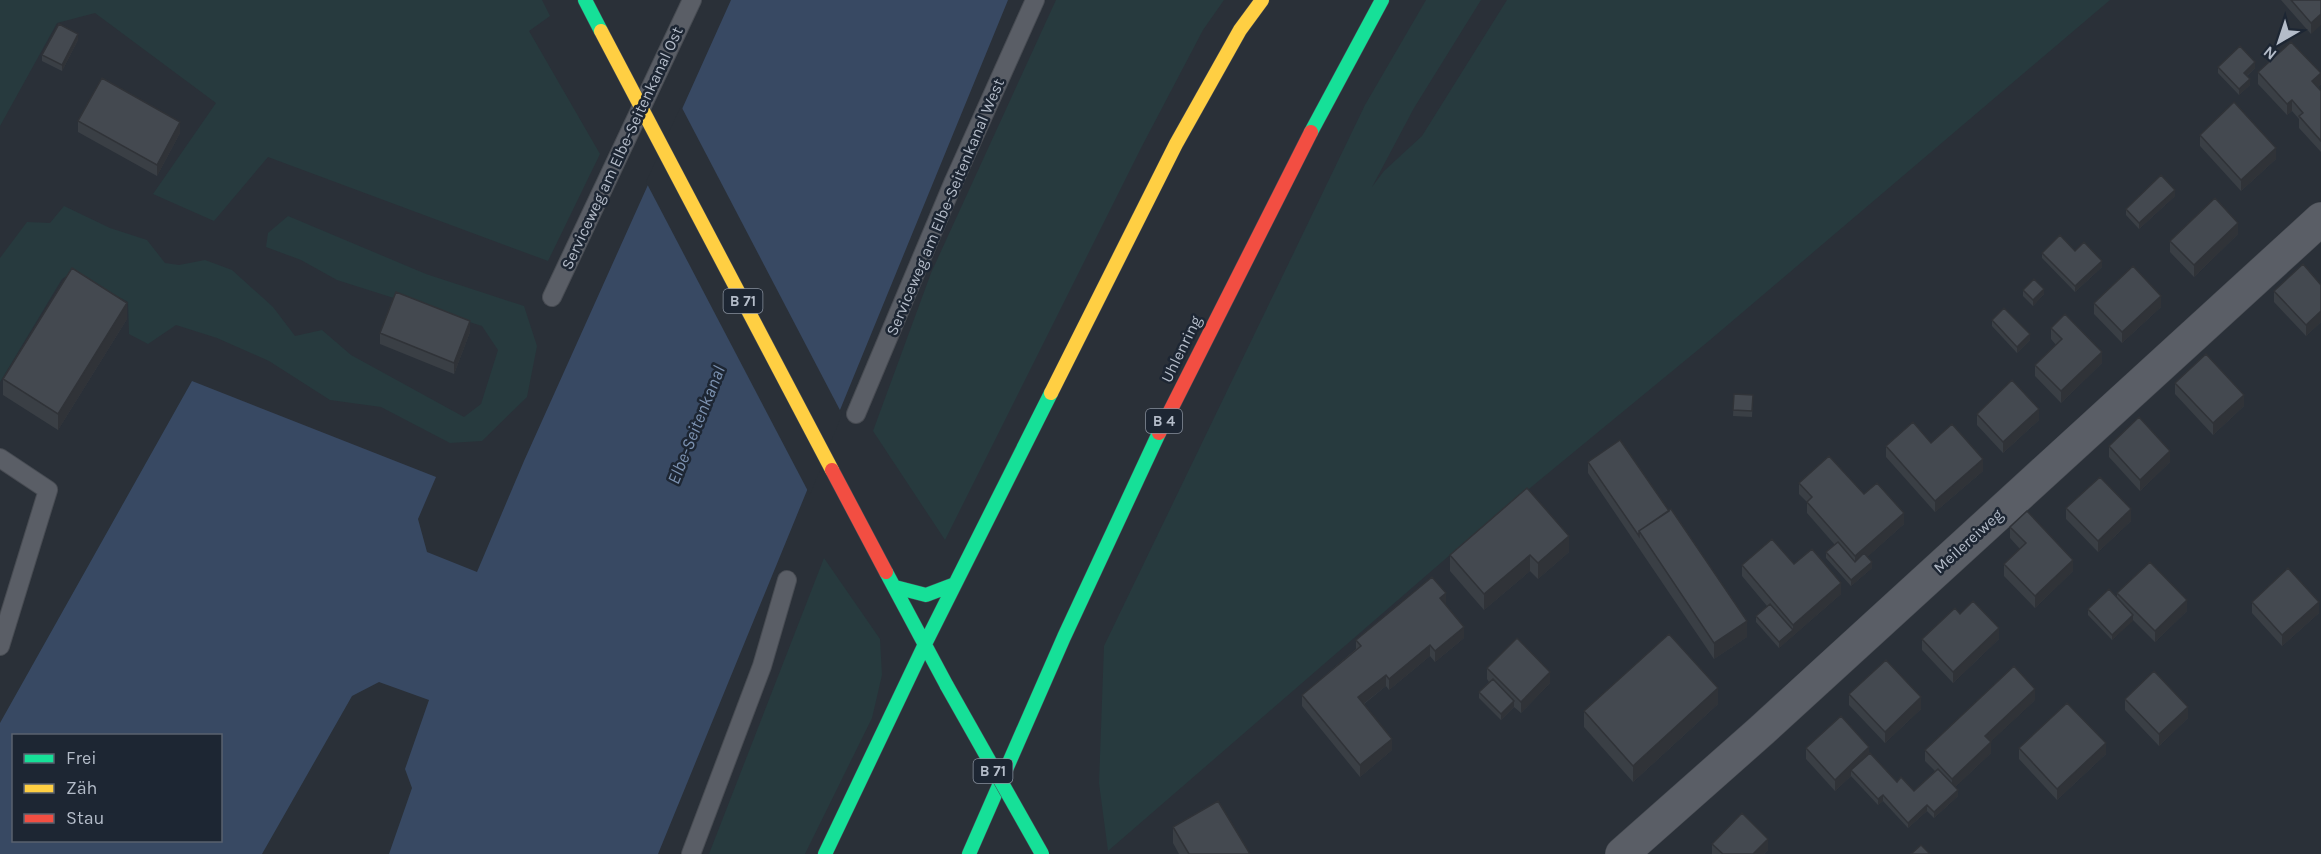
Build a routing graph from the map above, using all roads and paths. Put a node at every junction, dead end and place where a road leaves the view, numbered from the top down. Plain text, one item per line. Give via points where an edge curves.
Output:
1 (585, 0) edge
2 (692, 0) edge
3 (1035, 0) edge
4 (1262, 0) edge
5 (1382, 0) edge
6 (2318, 226) edge
7 (552, 297) dead end
8 (856, 414) dead end
9 (0, 458) edge
10 (787, 580) dead end
11 (955, 584) junction
12 (895, 587) junction
13 (925, 644) junction
14 (0, 646) edge
15 (691, 854) edge
16 (825, 854) edge
17 (969, 854) edge
18 (1042, 854) edge
19 (1622, 854) edge

1 - 12 main road, B 71, bridge
2 - 7 lane, Serviceweg am Elbe-Seitenkanal Ost
3 - 8 lane, Serviceweg am Elbe-Seitenkanal West
4 - 11 main road via 1240,30 1176,144
5 - 17 main road, Uhlenring / B 4 via 1252,241 1166,416
6 - 19 street, Meilereiweg
9 - 14 lane via 48,490
10 - 15 lane via 762,666
11 - 12 main road via 927,595
11 - 13 main road
12 - 13 main road, B 71
13 - 16 main road
13 - 18 main road, B 71, bridge

